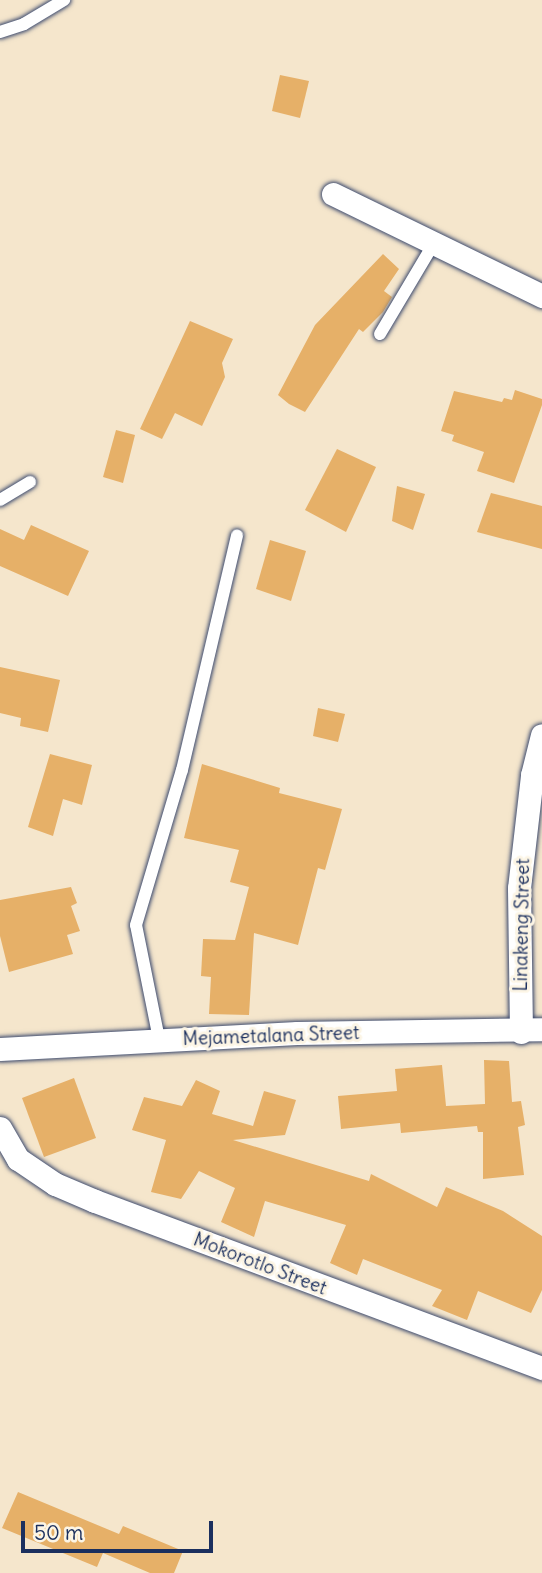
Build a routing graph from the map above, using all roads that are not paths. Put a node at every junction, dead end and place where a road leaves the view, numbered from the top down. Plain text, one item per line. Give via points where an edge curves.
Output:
1 (64, 0) edge
2 (0, 32) edge
3 (333, 194) dead end
4 (434, 243) junction
5 (542, 296) edge
6 (380, 334) dead end
7 (30, 482) dead end
8 (0, 500) edge
9 (237, 535) dead end
10 (542, 735) edge
11 (531, 1031) edge
12 (159, 1039) junction
13 (0, 1049) edge
14 (0, 1128) edge
15 (542, 1368) edge

1 - 2 lane via 24,24
3 - 4 street
4 - 5 street
4 - 6 lane
7 - 8 lane
9 - 12 lane via 182,770 136,925
10 - 11 street, Linakeng Street via 532,775 519,888
11 - 12 street, Mejametalana Street
12 - 13 street, Mejametalana Street
14 - 15 street, Mokorotlo Street via 18,1159 55,1184 95,1202

